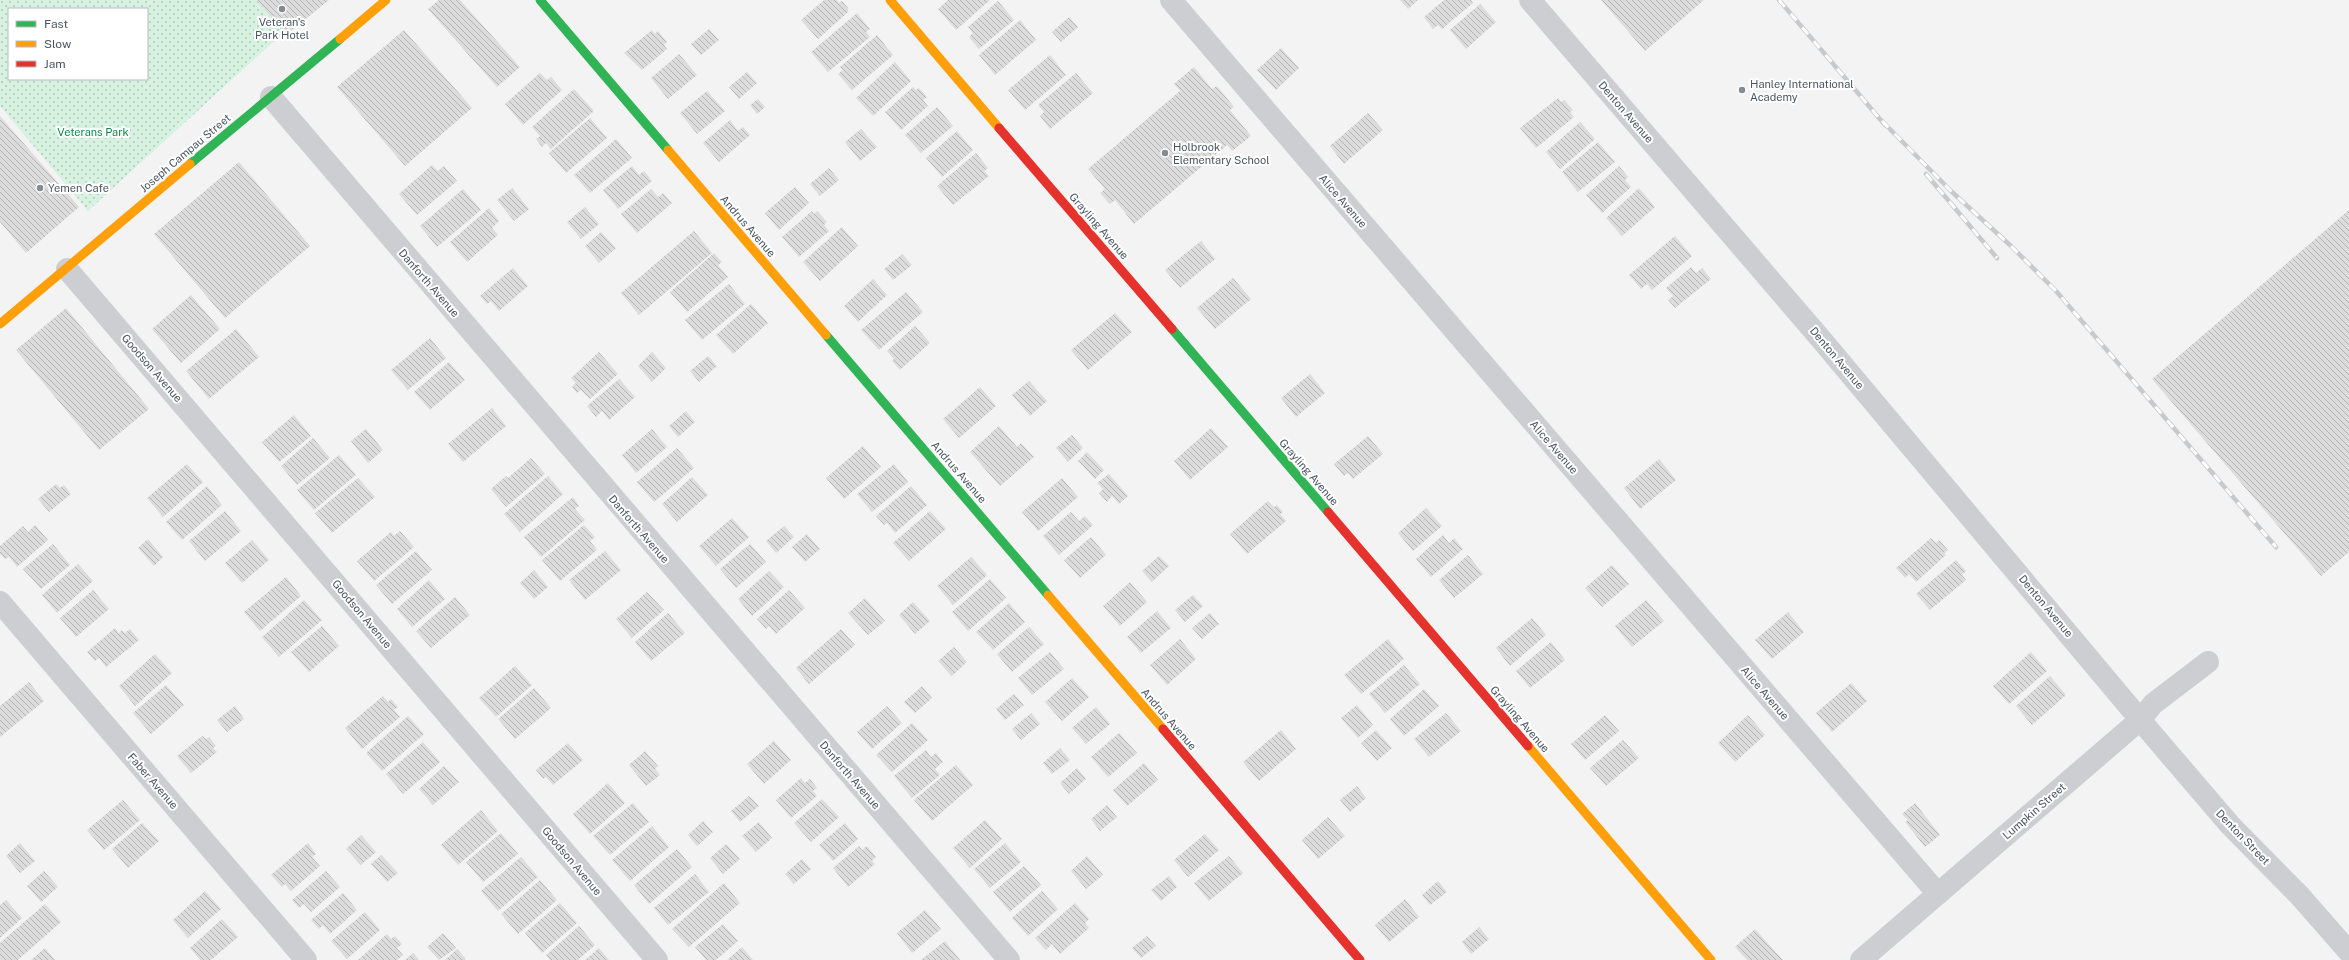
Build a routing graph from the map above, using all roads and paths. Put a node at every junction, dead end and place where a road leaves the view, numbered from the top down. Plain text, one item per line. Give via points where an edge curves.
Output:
1 (386, 0) edge
2 (540, 0) edge
3 (890, 0) edge
4 (1171, 0) edge
5 (1530, 0) edge
6 (271, 97) junction
7 (67, 269) junction
8 (1, 323) edge
9 (0, 602) edge
10 (2208, 662) dead end
11 (2141, 719) junction
12 (1938, 894) junction
13 (2349, 952) edge
14 (306, 960) edge
15 (657, 960) edge
16 (1009, 960) edge
17 (1360, 960) edge
18 (1711, 960) edge
19 (1861, 960) edge

1 - 6 street, Joseph Campau Street
2 - 17 street, Andrus Avenue
3 - 18 street, Grayling Avenue
4 - 12 street, Alice Avenue
5 - 11 street, Denton Avenue via 1820,338
6 - 7 street, Joseph Campau Street
6 - 16 street, Danforth Avenue
7 - 8 street, Joseph Campau Street
7 - 15 street, Goodson Avenue
9 - 14 street, Faber Avenue
10 - 11 street, Lumpkin Street via 2153,704
11 - 12 street, Lumpkin Street
11 - 13 street, Denton Street via 2230,825 2299,894
12 - 19 street, Lumpkin Street

